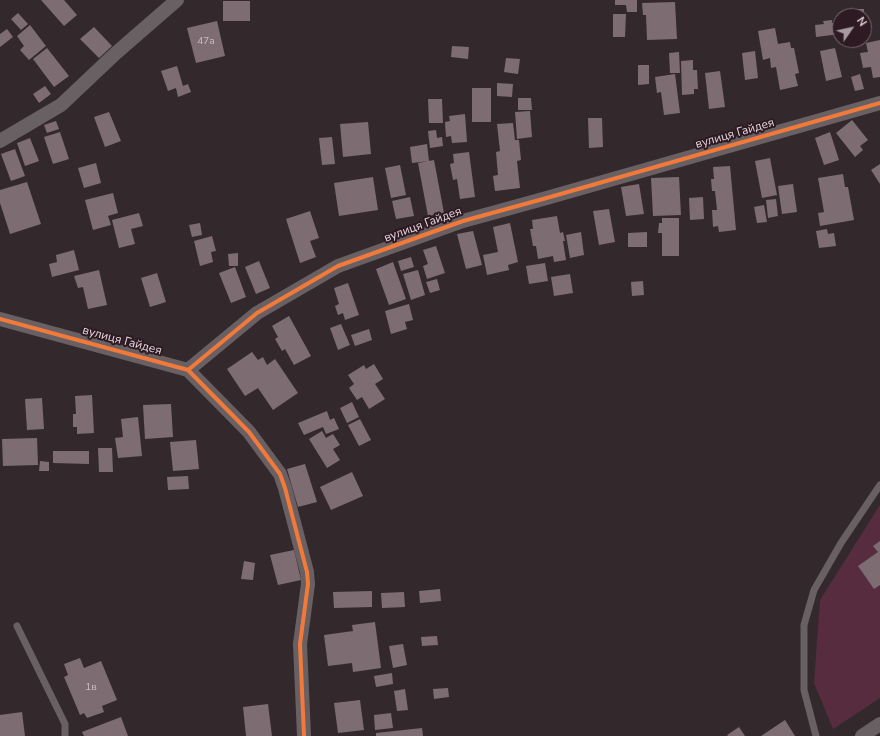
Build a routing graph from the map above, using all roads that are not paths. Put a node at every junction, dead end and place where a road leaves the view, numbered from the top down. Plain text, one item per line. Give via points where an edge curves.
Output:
1 (177, 0) edge
2 (880, 103) edge
3 (0, 141) edge
4 (0, 319) edge
5 (188, 370) junction
6 (880, 485) edge
7 (17, 626) dead end
8 (880, 724) edge
9 (65, 736) edge
10 (304, 736) edge
11 (816, 736) edge
12 (862, 736) edge

1 - 3 street via 61,105
2 - 5 street, вулиця Гайдея via 463,221 338,266 258,313
4 - 5 street, вулиця Гайдея
5 - 10 street via 249,432 280,474 285,488 308,584 300,644
6 - 11 lane via 814,590 804,625 804,690
7 - 9 lane via 66,724
8 - 12 street

